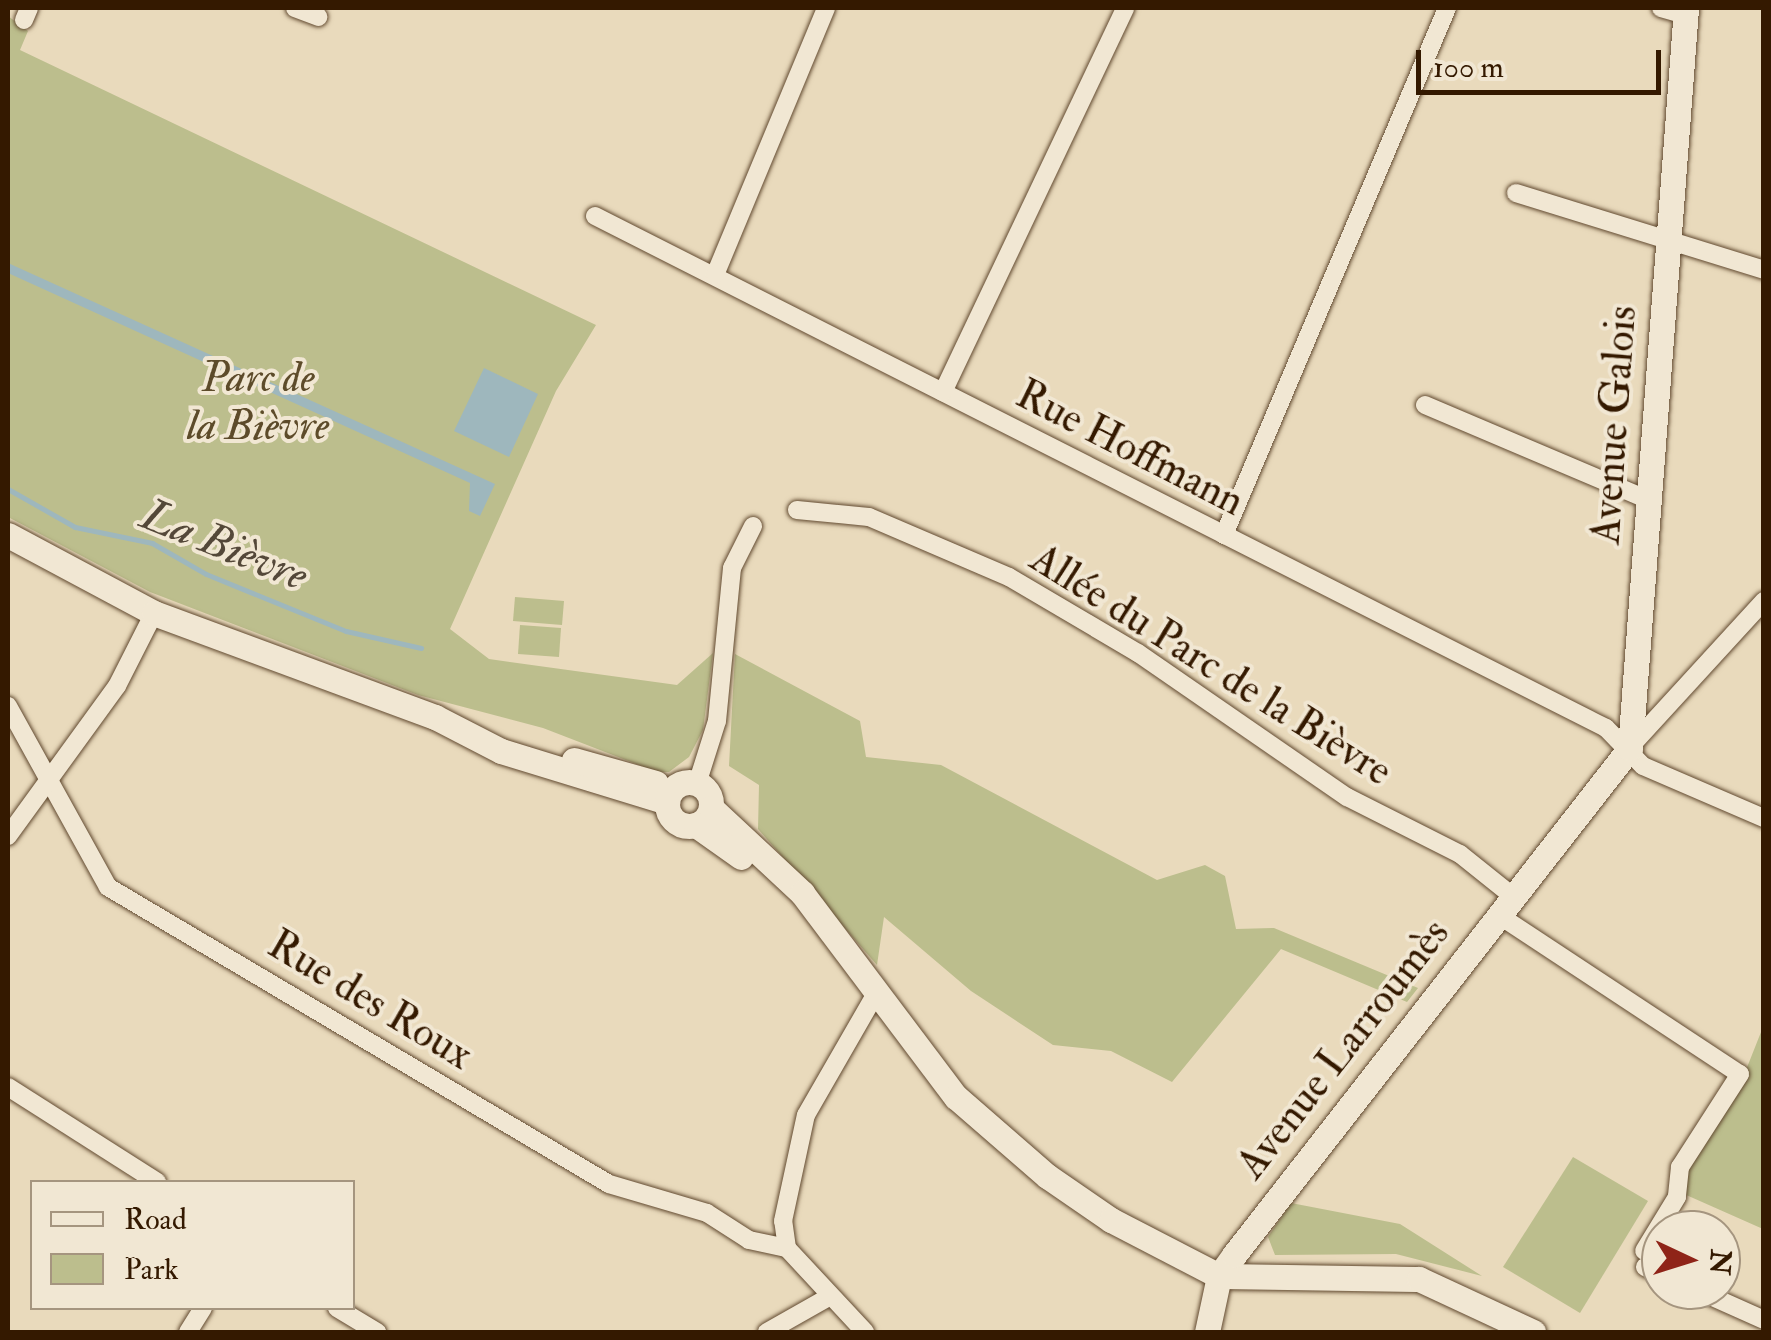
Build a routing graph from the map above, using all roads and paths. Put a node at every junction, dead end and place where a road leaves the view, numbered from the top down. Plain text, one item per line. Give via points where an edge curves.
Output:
1 (295, 8) edge
2 (826, 8) edge
3 (1125, 8) edge
4 (1447, 8) edge
5 (1678, 10) edge
6 (318, 17) dead end
7 (1516, 193) dead end
8 (595, 216) dead end
9 (1668, 240) junction
10 (1764, 270) edge
11 (715, 275) junction
12 (943, 392) junction
13 (1425, 406) dead end
14 (1649, 500) junction
15 (797, 510) dead end
16 (753, 526) dead end
17 (8, 534) edge
18 (1224, 534) junction
19 (1764, 601) edge
20 (154, 614) junction
21 (8, 706) edge
22 (1630, 748) junction
23 (49, 782) junction
24 (680, 791) junction
25 (703, 816) junction
26 (1764, 818) edge
27 (8, 836) edge
28 (1508, 907) junction
29 (875, 995) junction
30 (8, 1087) edge
31 (154, 1180) edge
32 (1672, 1210) edge
33 (1254, 1228) junction
34 (787, 1248) junction
35 (1220, 1276) junction
36 (1279, 1277) junction
37 (828, 1298) junction
38 (202, 1310) edge
39 (340, 1310) edge
40 (1741, 1310) edge
41 (1764, 1320) edge
42 (188, 1332) edge
43 (377, 1332) edge
44 (768, 1332) edge
45 (866, 1332) edge
46 (1207, 1332) edge
47 (1533, 1332) edge

1 - 6 street
2 - 11 street
3 - 12 street
4 - 18 street
5 - 9 main road, Avenue Galois
7 - 9 street
8 - 11 street, Rue Hoffmann
9 - 10 street
9 - 14 main road, Avenue Galois
11 - 12 street, Rue Hoffmann
12 - 18 street, Rue Hoffmann
13 - 14 street
14 - 22 main road, Avenue Galois
15 - 28 street, Allée du Parc de la Bièvre via 870,517 1009,577 1138,653 1346,797 1460,854
16 - 24 street via 732,568 717,721
17 - 20 main road
18 - 22 street, Rue Hoffmann via 1606,728
19 - 22 street
20 - 23 street via 117,686
20 - 24 main road via 435,717
21 - 23 street, Rue des Roux
22 - 26 street, Rue Hoffmann via 1643,766
22 - 28 main road, Avenue Larroumès
23 - 27 street
23 - 34 street, Rue des Roux via 108,887 610,1184 707,1213 749,1240
24 - 25 main road
24 - 25 main road via 673,820
25 - 29 main road via 802,893
28 - 32 street, Allée du Parc de la Bièvre via 1740,1074 1680,1167
28 - 33 main road, Avenue Larroumès
29 - 34 street via 806,1115 789,1174
29 - 35 main road via 989,1129 1111,1220
30 - 31 street
33 - 35 main road, Avenue Larroumès
33 - 36 main road via 1261,1266
34 - 37 street
35 - 36 main road
35 - 46 main road, Avenue Larroumès
36 - 47 main road via 1419,1279
37 - 44 street
37 - 45 street
38 - 42 street
39 - 43 street
40 - 41 street

